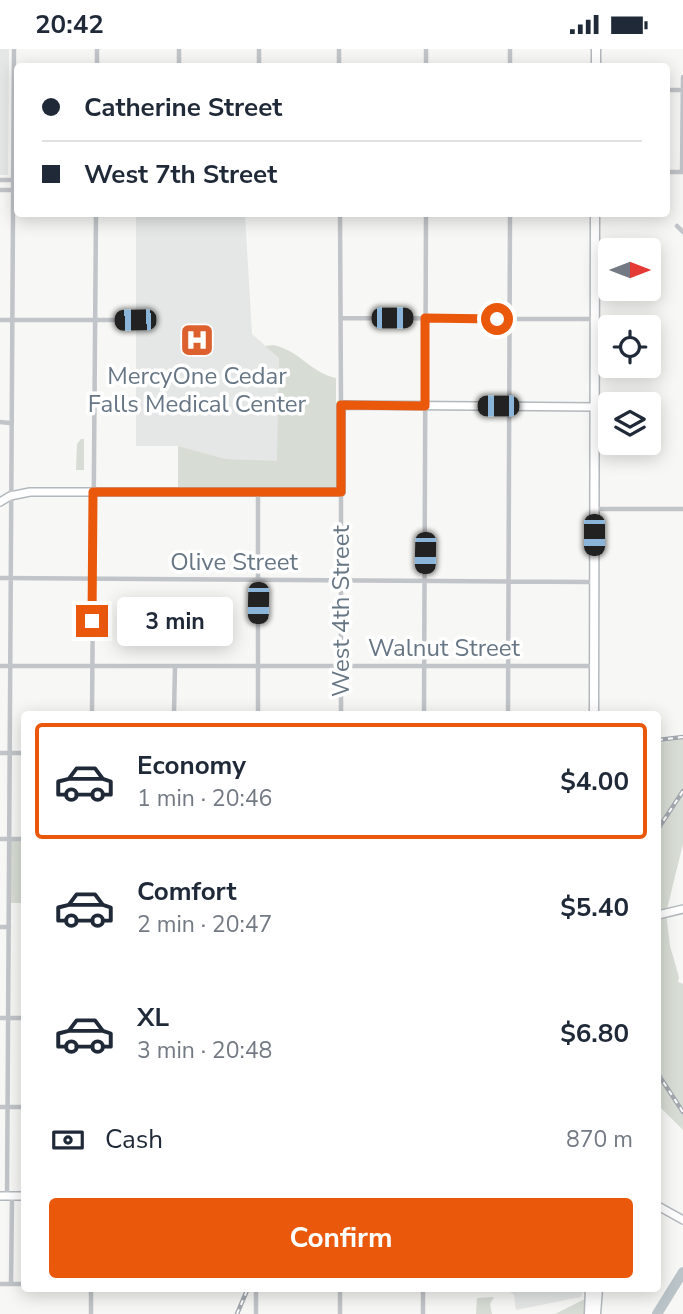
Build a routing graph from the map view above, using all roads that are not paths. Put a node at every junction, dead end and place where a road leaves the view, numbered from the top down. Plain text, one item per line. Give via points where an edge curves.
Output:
1 (683, 77) edge
2 (683, 90) edge
3 (682, 172) edge
4 (14, 185) edge
5 (0, 190) edge
6 (13, 190) junction
7 (96, 217) edge
8 (340, 217) edge
9 (426, 217) edge
10 (510, 217) edge
11 (595, 217) edge
12 (677, 226) dead end
13 (683, 232) edge
14 (341, 318) junction
15 (425, 318) junction
16 (509, 319) junction
17 (594, 319) junction
18 (0, 320) edge
19 (12, 320) junction
20 (94, 320) junction
21 (135, 320) dead end
22 (341, 405) junction
23 (425, 406) junction
24 (509, 407) junction
25 (595, 407) junction
26 (0, 422) edge
27 (10, 422) junction
28 (93, 492) junction
29 (258, 492) junction
30 (341, 492) junction
31 (10, 496) junction
32 (0, 502) edge
33 (594, 509) junction
34 (683, 509) edge
35 (0, 578) edge
36 (11, 578) junction
37 (92, 579) junction
38 (258, 580) junction
39 (341, 580) junction
40 (425, 581) junction
41 (509, 581) junction
42 (594, 582) junction
43 (0, 666) edge
44 (10, 666) junction
45 (92, 666) junction
46 (175, 666) junction
47 (258, 666) junction
48 (341, 666) junction
49 (424, 666) junction
50 (508, 666) junction
51 (594, 666) junction
52 (92, 711) edge
53 (174, 711) edge
54 (258, 711) edge
55 (341, 711) edge
56 (424, 711) edge
57 (508, 711) edge
58 (594, 711) edge
59 (0, 753) edge
60 (10, 753) junction
61 (21, 753) edge
62 (0, 839) edge
63 (9, 839) junction
64 (21, 839) edge
65 (683, 909) edge
66 (661, 914) edge
67 (0, 927) edge
68 (9, 927) junction
69 (0, 1018) edge
70 (8, 1018) junction
71 (21, 1018) edge
72 (0, 1107) edge
73 (8, 1107) junction
74 (21, 1107) edge
75 (6, 1196) edge
76 (661, 1208) edge
77 (683, 1220) edge
78 (0, 1284) edge
79 (11, 1284) junction
80 (21, 1284) edge
81 (91, 1292) edge
82 (256, 1292) edge
83 (340, 1292) edge
84 (423, 1292) edge
85 (594, 1292) edge
86 (91, 1314) edge
87 (256, 1314) edge
88 (340, 1314) edge
89 (423, 1314) edge
90 (589, 1314) edge
91 (596, 1314) edge

1 - 2 street
2 - 3 street
4 - 6 street
5 - 6 street
6 - 19 street
7 - 20 street
8 - 14 street, West 4th Street
9 - 15 street
10 - 16 street
11 - 17 main road
12 - 13 street
14 - 15 street
14 - 22 street, West 4th Street
15 - 16 street
15 - 23 street
16 - 17 street
16 - 24 street
17 - 25 main road
18 - 19 street
19 - 20 street
19 - 27 street
20 - 21 street
20 - 28 street
22 - 23 street
22 - 30 street, West 4th Street
23 - 24 street
23 - 40 street
24 - 25 street
24 - 41 street
25 - 33 main road
26 - 27 street
27 - 31 street
28 - 29 street
28 - 31 street
28 - 37 street
29 - 30 street
29 - 38 street
30 - 39 street, West 4th Street
31 - 32 street
31 - 36 street
33 - 34 street
33 - 42 main road
35 - 36 street, Olive Street
36 - 37 street, Olive Street
36 - 44 street
37 - 38 street, Olive Street
37 - 45 street
38 - 39 street, Olive Street
38 - 47 street
39 - 40 street, Olive Street
39 - 48 street, West 4th Street
40 - 41 street, Olive Street
40 - 49 street
41 - 42 street, Olive Street
41 - 50 street
42 - 51 main road
43 - 44 street, Walnut Street
44 - 45 street, Walnut Street
44 - 60 street
45 - 46 street, Walnut Street
45 - 52 street
46 - 47 street, Walnut Street
46 - 53 street
47 - 48 street, Walnut Street
47 - 54 street
48 - 49 street, Walnut Street
48 - 55 street, West 4th Street
49 - 50 street, Walnut Street
49 - 56 street
50 - 51 street, Walnut Street
50 - 57 street
51 - 58 main road
59 - 60 street
60 - 61 street
60 - 63 street
62 - 63 street
63 - 64 street
63 - 68 street
65 - 66 street
67 - 68 street
68 - 70 street
69 - 70 street
70 - 71 street
70 - 73 street
72 - 73 street
73 - 74 street
73 - 75 street
75 - 79 street
76 - 77 street
78 - 79 street
79 - 80 street
81 - 86 street
82 - 87 street
83 - 88 street
84 - 89 street
85 - 90 main road
85 - 91 main road

